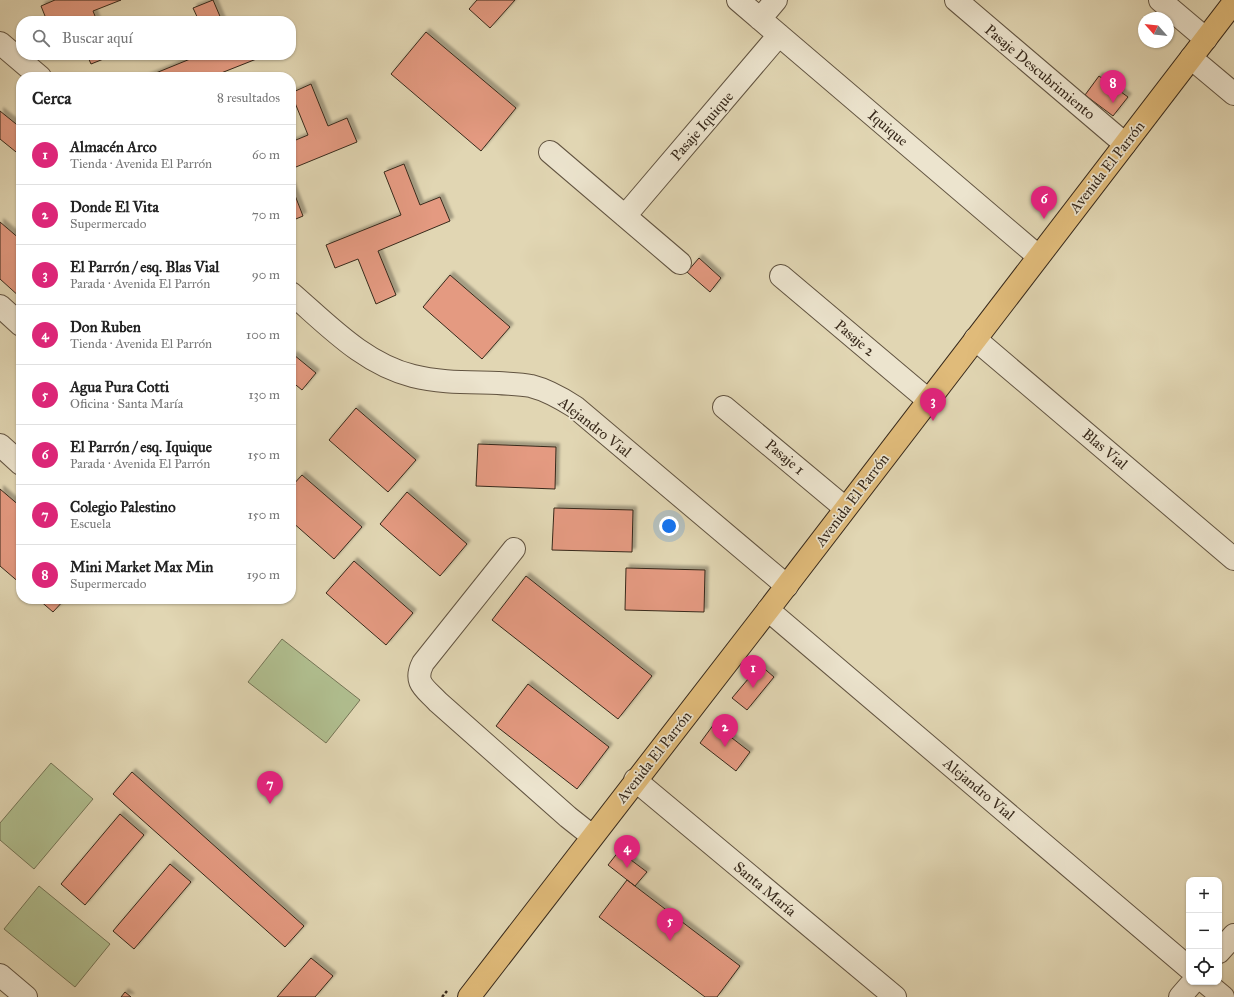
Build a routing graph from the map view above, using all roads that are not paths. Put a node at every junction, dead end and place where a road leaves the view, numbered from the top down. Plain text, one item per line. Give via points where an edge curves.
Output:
1 (738, 0) edge
2 (776, 0) edge
3 (956, 0) edge
4 (1160, 0) edge
5 (1234, 2) edge
6 (760, 19) junction
7 (779, 35) junction
8 (1206, 39) junction
9 (0, 43) edge
10 (16, 57) edge
11 (1191, 58) junction
12 (20, 60) edge
13 (34, 72) edge
14 (1234, 94) edge
15 (1125, 144) junction
16 (550, 152) dead end
17 (625, 216) junction
18 (1038, 256) junction
19 (680, 263) dead end
20 (781, 276) dead end
21 (296, 297) edge
22 (0, 306) edge
23 (16, 320) edge
24 (975, 339) junction
25 (928, 400) junction
26 (724, 407) dead end
27 (0, 445) edge
28 (16, 459) edge
29 (845, 508) junction
30 (514, 549) dead end
31 (1234, 559) edge
32 (786, 586) junction
33 (768, 610) junction
34 (635, 780) junction
35 (592, 836) junction
36 (1234, 935) edge
37 (1222, 949) edge
38 (1186, 965) edge
39 (0, 975) edge
40 (1190, 985) edge
41 (1209, 985) edge
42 (26, 997) edge
43 (469, 997) edge
44 (894, 997) edge
45 (1180, 997) edge
46 (1223, 997) edge

1 - 6 street, Iquique
2 - 6 street
3 - 15 street, Pasaje Descubrimiento
4 - 8 street
5 - 8 main road, Avenida El Parrón
6 - 7 street, Iquique
7 - 17 street, Pasaje Iquique
7 - 18 street, Iquique
8 - 11 main road, Avenida El Parrón
9 - 10 street
11 - 14 street
11 - 15 main road, Avenida El Parrón
12 - 13 street
15 - 18 main road, Avenida El Parrón
16 - 17 street
17 - 19 street
18 - 24 main road, Avenida El Parrón
20 - 25 street, Pasaje 2
21 - 32 street, Alejandro Vial via 360,352 393,370 431,380 531,386 560,397
22 - 23 street
24 - 25 main road, Avenida El Parrón
24 - 31 street, Blas Vial
25 - 29 main road, Avenida El Parrón
26 - 29 street, Pasaje 1
27 - 28 street
29 - 32 main road, Avenida El Parrón
30 - 35 street via 423,662 418,678 438,702
32 - 33 main road, Avenida El Parrón
33 - 34 main road, Avenida El Parrón
33 - 38 street, Alejandro Vial
34 - 35 main road, Avenida El Parrón
34 - 44 street, Santa María
35 - 43 main road, Avenida El Parrón
36 - 37 street
39 - 42 street
40 - 45 street
41 - 46 street

